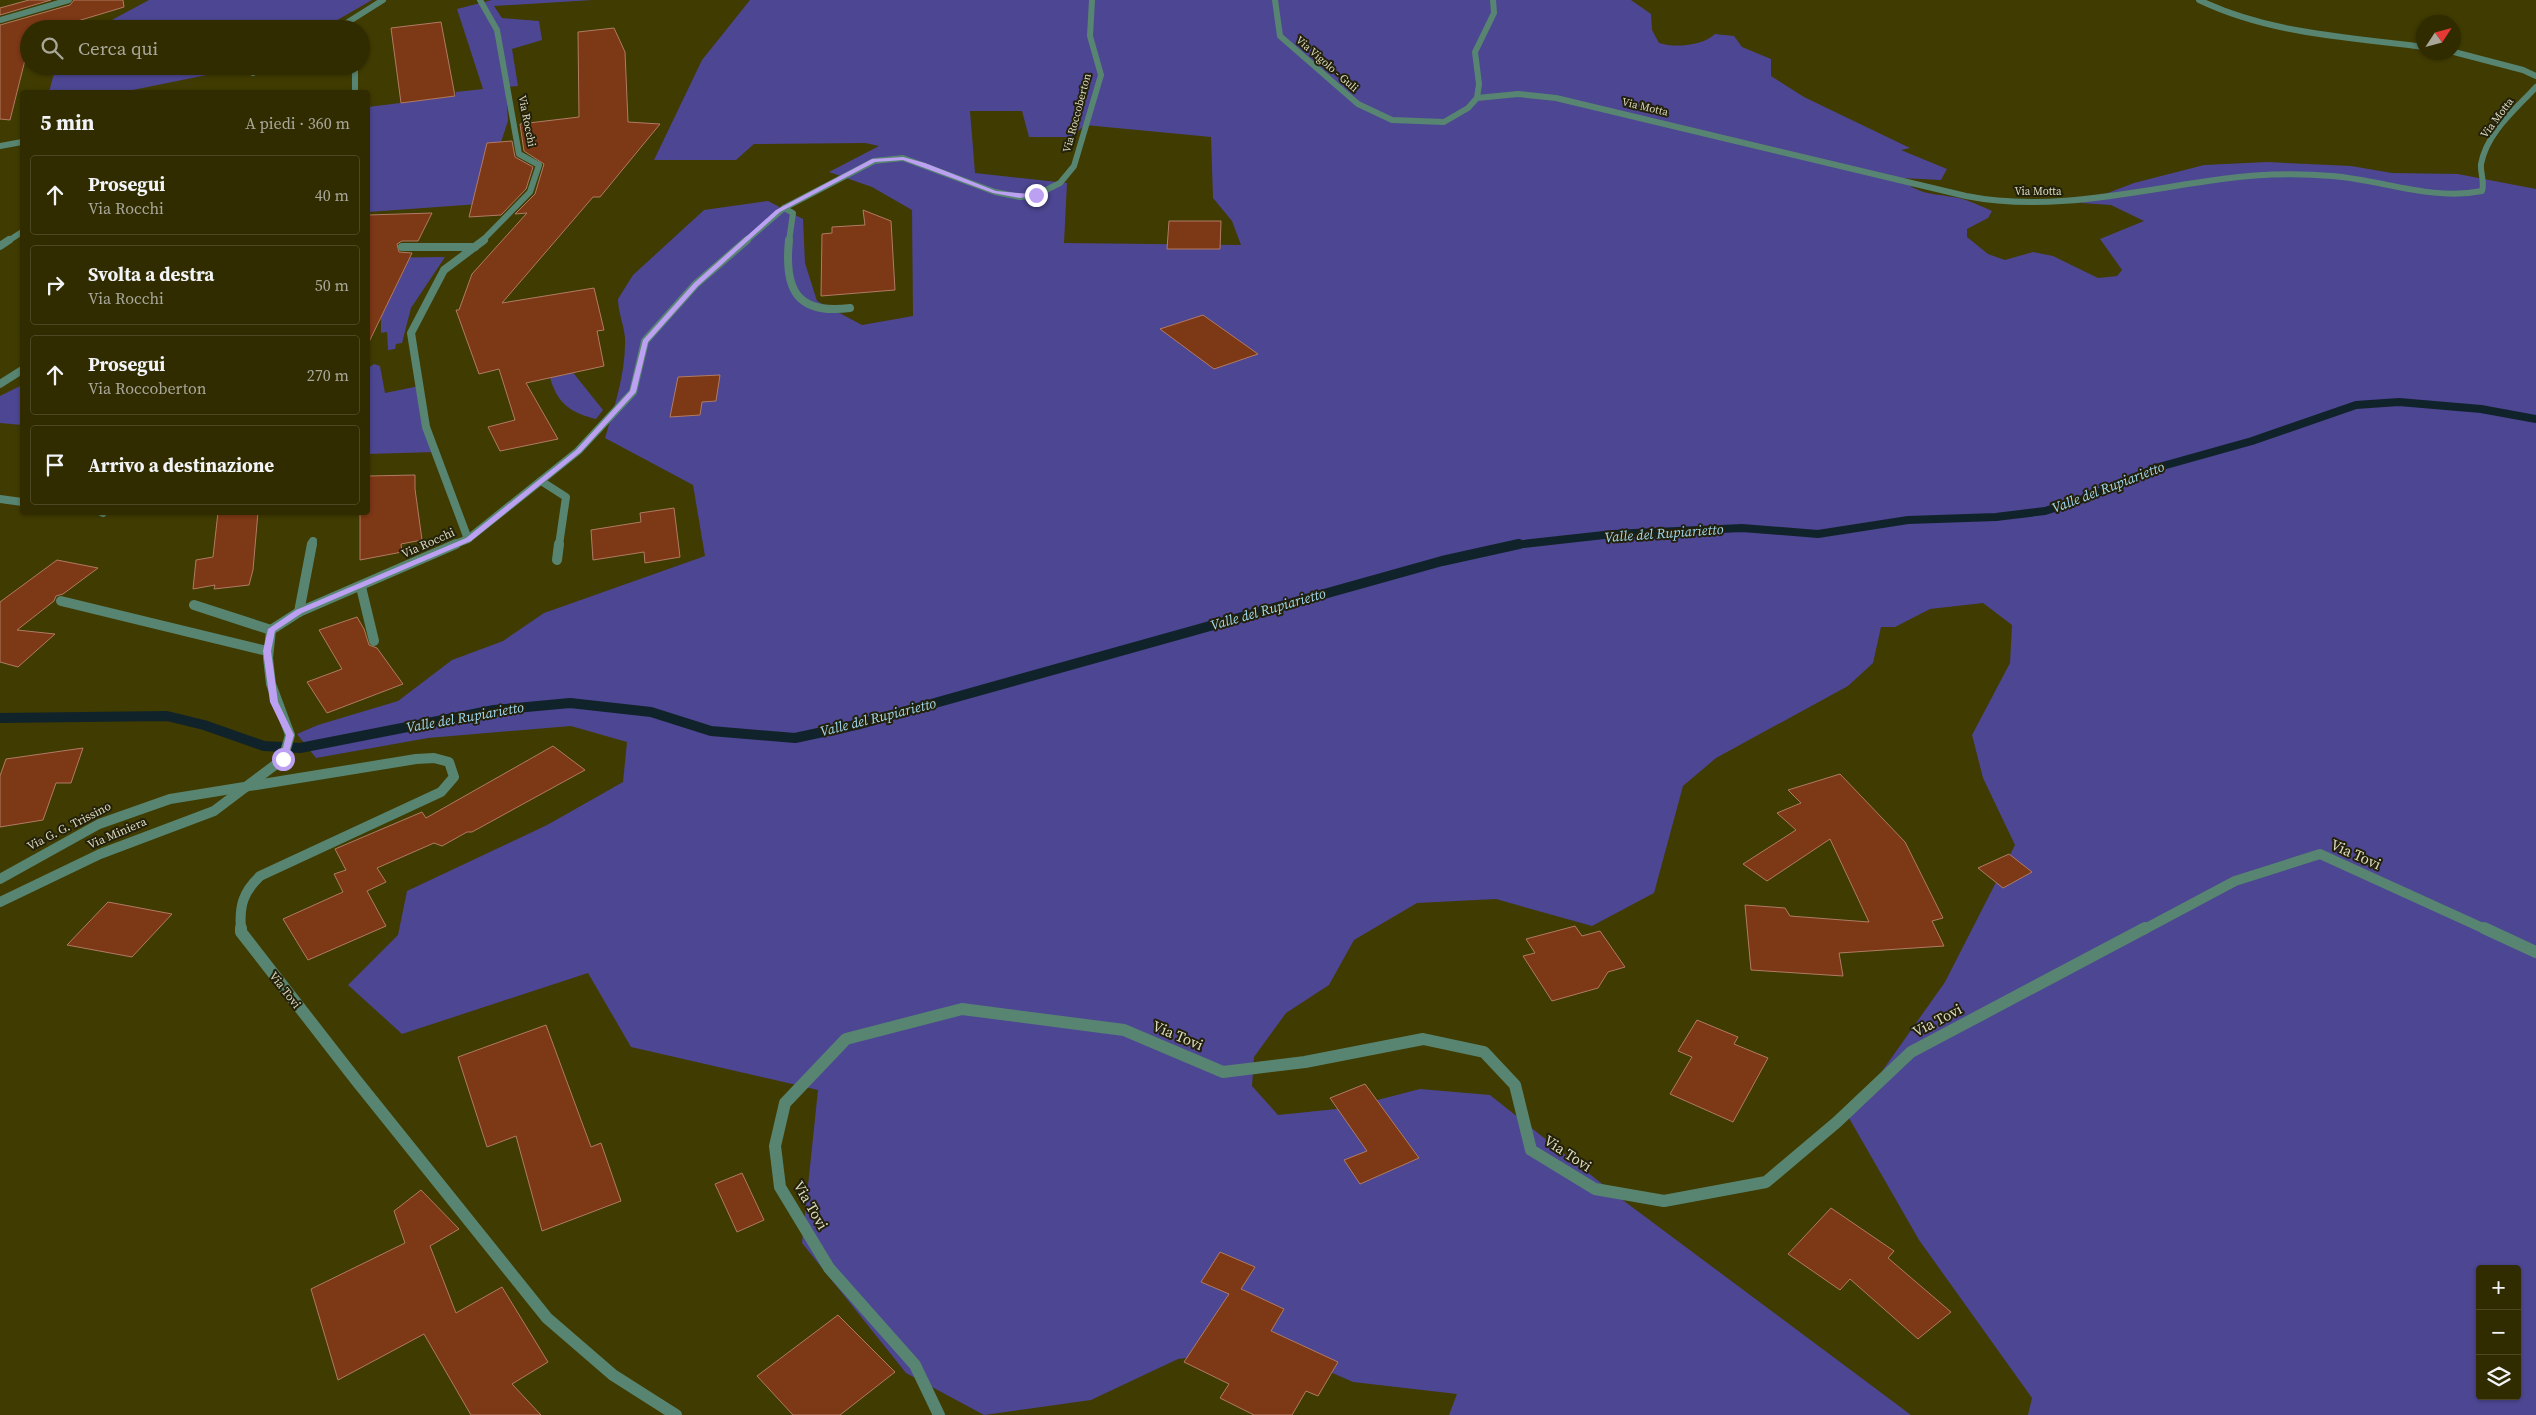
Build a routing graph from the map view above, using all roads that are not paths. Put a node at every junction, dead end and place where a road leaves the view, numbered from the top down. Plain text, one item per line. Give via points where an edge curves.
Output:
1 (69, 0) edge
2 (383, 0) edge
3 (480, 0) edge
4 (1092, 0) edge
5 (1275, 0) edge
6 (1493, 0) edge
7 (2199, 0) edge
8 (0, 20) edge
9 (354, 20) edge
10 (2416, 46) edge
11 (2461, 54) edge
12 (355, 75) edge
13 (2536, 76) edge
14 (2536, 87) edge
15 (355, 90) edge
16 (1477, 98) junction
17 (20, 142) edge
18 (0, 146) edge
19 (784, 208) junction
20 (20, 233) edge
21 (0, 246) edge
22 (402, 247) dead end
23 (475, 247) junction
24 (850, 308) dead end
25 (20, 371) edge
26 (0, 384) edge
27 (541, 481) junction
28 (0, 499) edge
29 (20, 502) edge
30 (468, 539) junction
31 (313, 540) dead end
32 (557, 560) dead end
33 (361, 587) junction
34 (62, 601) dead end
35 (194, 605) dead end
36 (299, 612) junction
37 (271, 630) junction
38 (374, 641) dead end
39 (267, 651) junction
40 (242, 788) junction
41 (0, 879) edge
42 (0, 902) edge
43 (2536, 952) edge
44 (676, 1415) edge
45 (939, 1415) edge

1 - 8 street
2 - 9 street
3 - 23 street, Via Rocchi via 497,30 519,154 539,165 530,192
4 - 19 street, Via Roccoberton via 1090,36 1101,75 1074,166 1060,183 1036,195 1020,197 995,192 903,158 874,161
5 - 16 street, Via Vigolo - Guli via 1280,36 1358,104 1392,120 1444,122 1468,108
6 - 16 street via 1494,13 1475,52 1479,84
7 - 10 street via 2231,16 2280,28
11 - 13 street
12 - 15 street
14 - 16 street, Via Motta via 2518,104 2487,146 2481,167 2486,181 2482,191 2467,195 2449,197 2364,179 2299,174 2216,178 2070,201 1998,201 1880,176 1751,142 1542,94 1504,93
17 - 18 street
19 - 24 street via 793,213 787,264 792,290 802,303 822,310
19 - 27 street, Via Roccoberton via 689,292 645,341 633,392 578,451
20 - 21 street
22 - 23 street
23 - 30 street, Via Rocchi via 444,270 411,333 426,427
25 - 26 street
27 - 30 street, Via Roccoberton
27 - 32 street via 566,497
28 - 29 street
30 - 33 street, Via Rocchi
31 - 36 street
33 - 36 street, Via Rocchi
33 - 38 street
34 - 39 street
35 - 37 street
36 - 37 street, Via Rocchi
37 - 39 street
39 - 40 street via 274,702 290,735 283,759
40 - 41 street, Via G. G. Trissino via 170,798 136,809 99,824
40 - 42 street, Via Miniera via 214,811 109,851
40 - 44 street, Via Tovi via 416,759 434,758 449,762 454,776 441,792 260,876 243,893 239,911 241,932 547,1318 613,1375
43 - 45 street, Via Tovi via 2320,854 2235,881 1911,1052 1837,1122 1766,1182 1664,1201 1595,1190 1532,1150 1515,1084 1484,1052 1423,1039 1305,1062 1223,1072 1124,1030 962,1009 846,1038 785,1103 775,1146 780,1187 829,1268 915,1365

